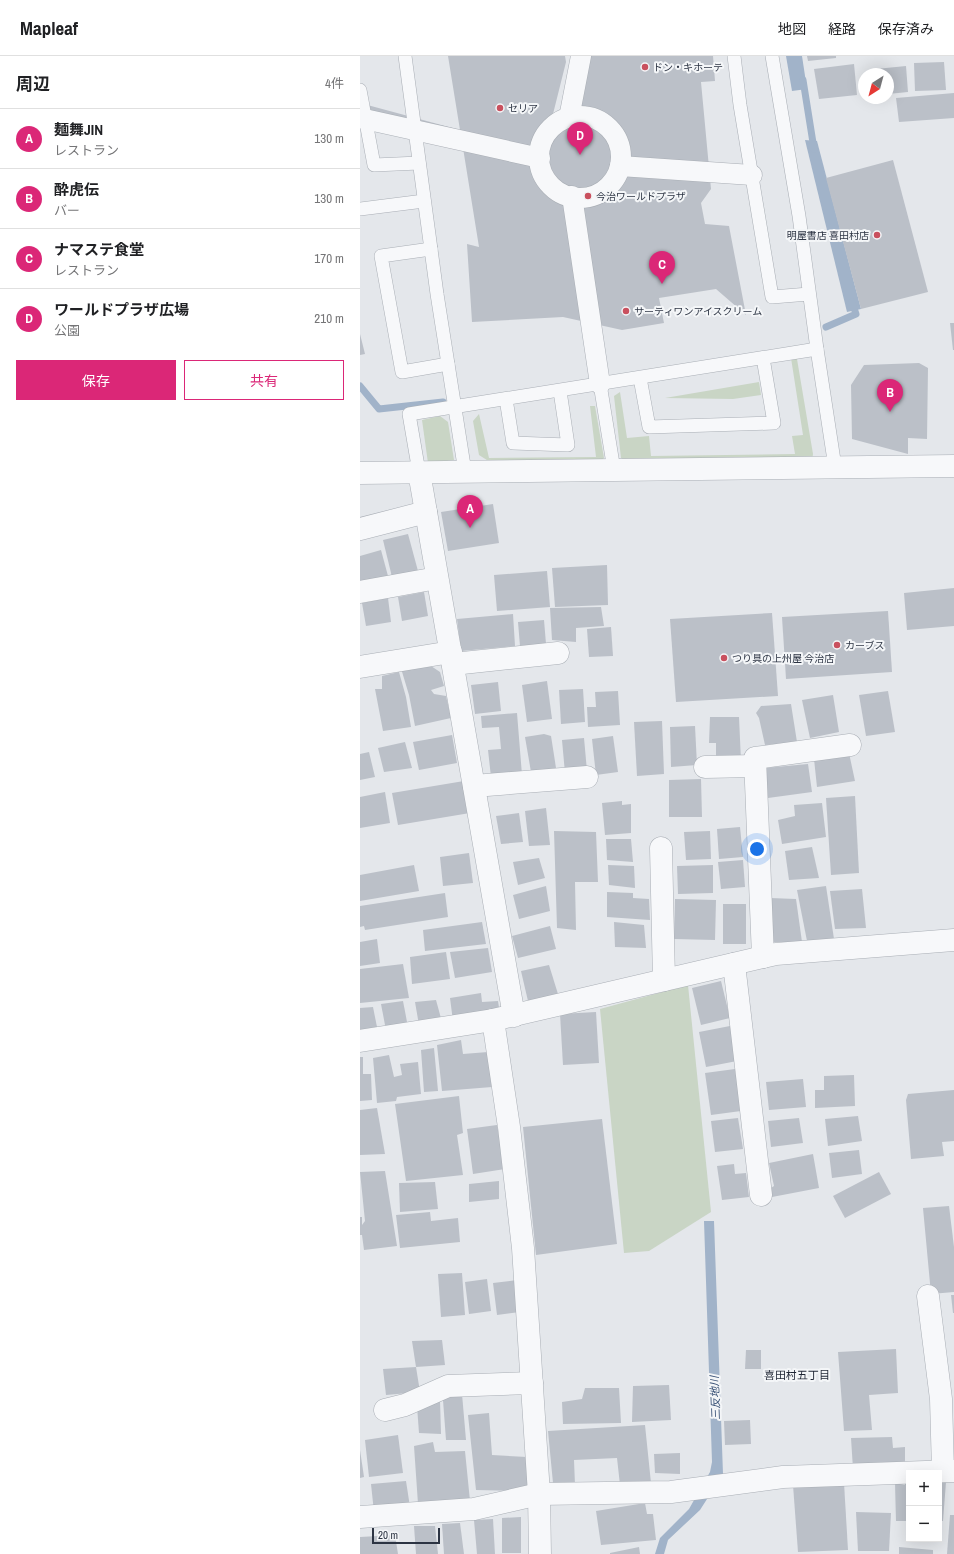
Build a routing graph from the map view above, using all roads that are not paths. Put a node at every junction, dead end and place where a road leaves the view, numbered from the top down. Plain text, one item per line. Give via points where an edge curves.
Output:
1 (405, 56) edge
2 (581, 56) edge
3 (734, 56) edge
4 (772, 56) edge
5 (360, 90) edge
6 (569, 118) junction
7 (363, 119) edge
8 (414, 129) junction
9 (540, 158) junction
10 (419, 163) junction
11 (620, 166) junction
12 (752, 176) junction
13 (572, 196) junction
14 (424, 201) junction
15 (360, 210) edge
16 (431, 249) junction
17 (809, 294) junction
18 (817, 350) junction
19 (763, 358) junction
20 (448, 364) junction
21 (640, 378) junction
22 (600, 384) junction
23 (560, 390) junction
24 (506, 399) junction
25 (455, 408) junction
26 (954, 466) edge
27 (835, 467) junction
28 (614, 470) junction
29 (419, 472) junction
30 (465, 472) junction
31 (360, 473) edge
32 (426, 512) junction
33 (360, 529) edge
34 (438, 578) junction
35 (360, 592) edge
36 (558, 653) dead end
37 (452, 658) junction
38 (360, 667) edge
39 (850, 745) dead end
40 (755, 766) junction
41 (705, 767) dead end
42 (586, 777) dead end
43 (474, 786) junction
44 (661, 848) dead end
45 (954, 940) edge
46 (764, 957) junction
47 (734, 964) junction
48 (664, 980) junction
49 (503, 1018) junction
50 (360, 1041) edge
51 (761, 1195) dead end
52 (928, 1296) dead end
53 (532, 1383) junction
54 (385, 1410) dead end
55 (949, 1471) edge
56 (539, 1494) junction
57 (360, 1517) edge
58 (540, 1554) edge

1 - 8 lane
2 - 6 street
3 - 12 lane
4 - 17 lane via 799,216
5 - 7 lane
6 - 9 street via 547,133 541,146
6 - 11 street via 593,118 614,133 621,152
7 - 8 street
7 - 10 lane via 374,165
8 - 9 street
8 - 10 lane
9 - 13 street via 542,170 552,185
10 - 14 lane
11 - 12 street
11 - 13 street via 614,180 600,193
12 - 17 lane via 772,297
13 - 22 street
14 - 15 lane
14 - 16 lane
16 - 20 lane
16 - 20 lane via 381,256 402,372
17 - 18 lane
18 - 19 lane
18 - 27 lane
19 - 21 lane
19 - 21 lane via 774,422 649,427
20 - 25 lane
21 - 22 lane
22 - 23 lane
22 - 28 lane
23 - 24 lane
23 - 24 lane via 568,445 513,442
24 - 25 lane
25 - 29 lane via 409,414
25 - 30 lane
26 - 27 street
27 - 28 street
28 - 30 street
29 - 30 street
29 - 31 street
29 - 32 street
32 - 33 street
32 - 34 street
34 - 35 street
34 - 37 street
36 - 37 street
37 - 38 street
37 - 43 street
39 - 40 street via 755,758
40 - 41 street
40 - 46 street
42 - 43 street
43 - 49 street
44 - 48 street
45 - 46 street
46 - 47 street
47 - 48 street
47 - 51 street
48 - 49 street
49 - 50 street
49 - 53 street via 509,1127 524,1248
52 - 55 street
53 - 54 street via 448,1386 405,1405
53 - 56 street
55 - 56 street via 783,1477 671,1492
56 - 57 street via 474,1508
56 - 58 street

